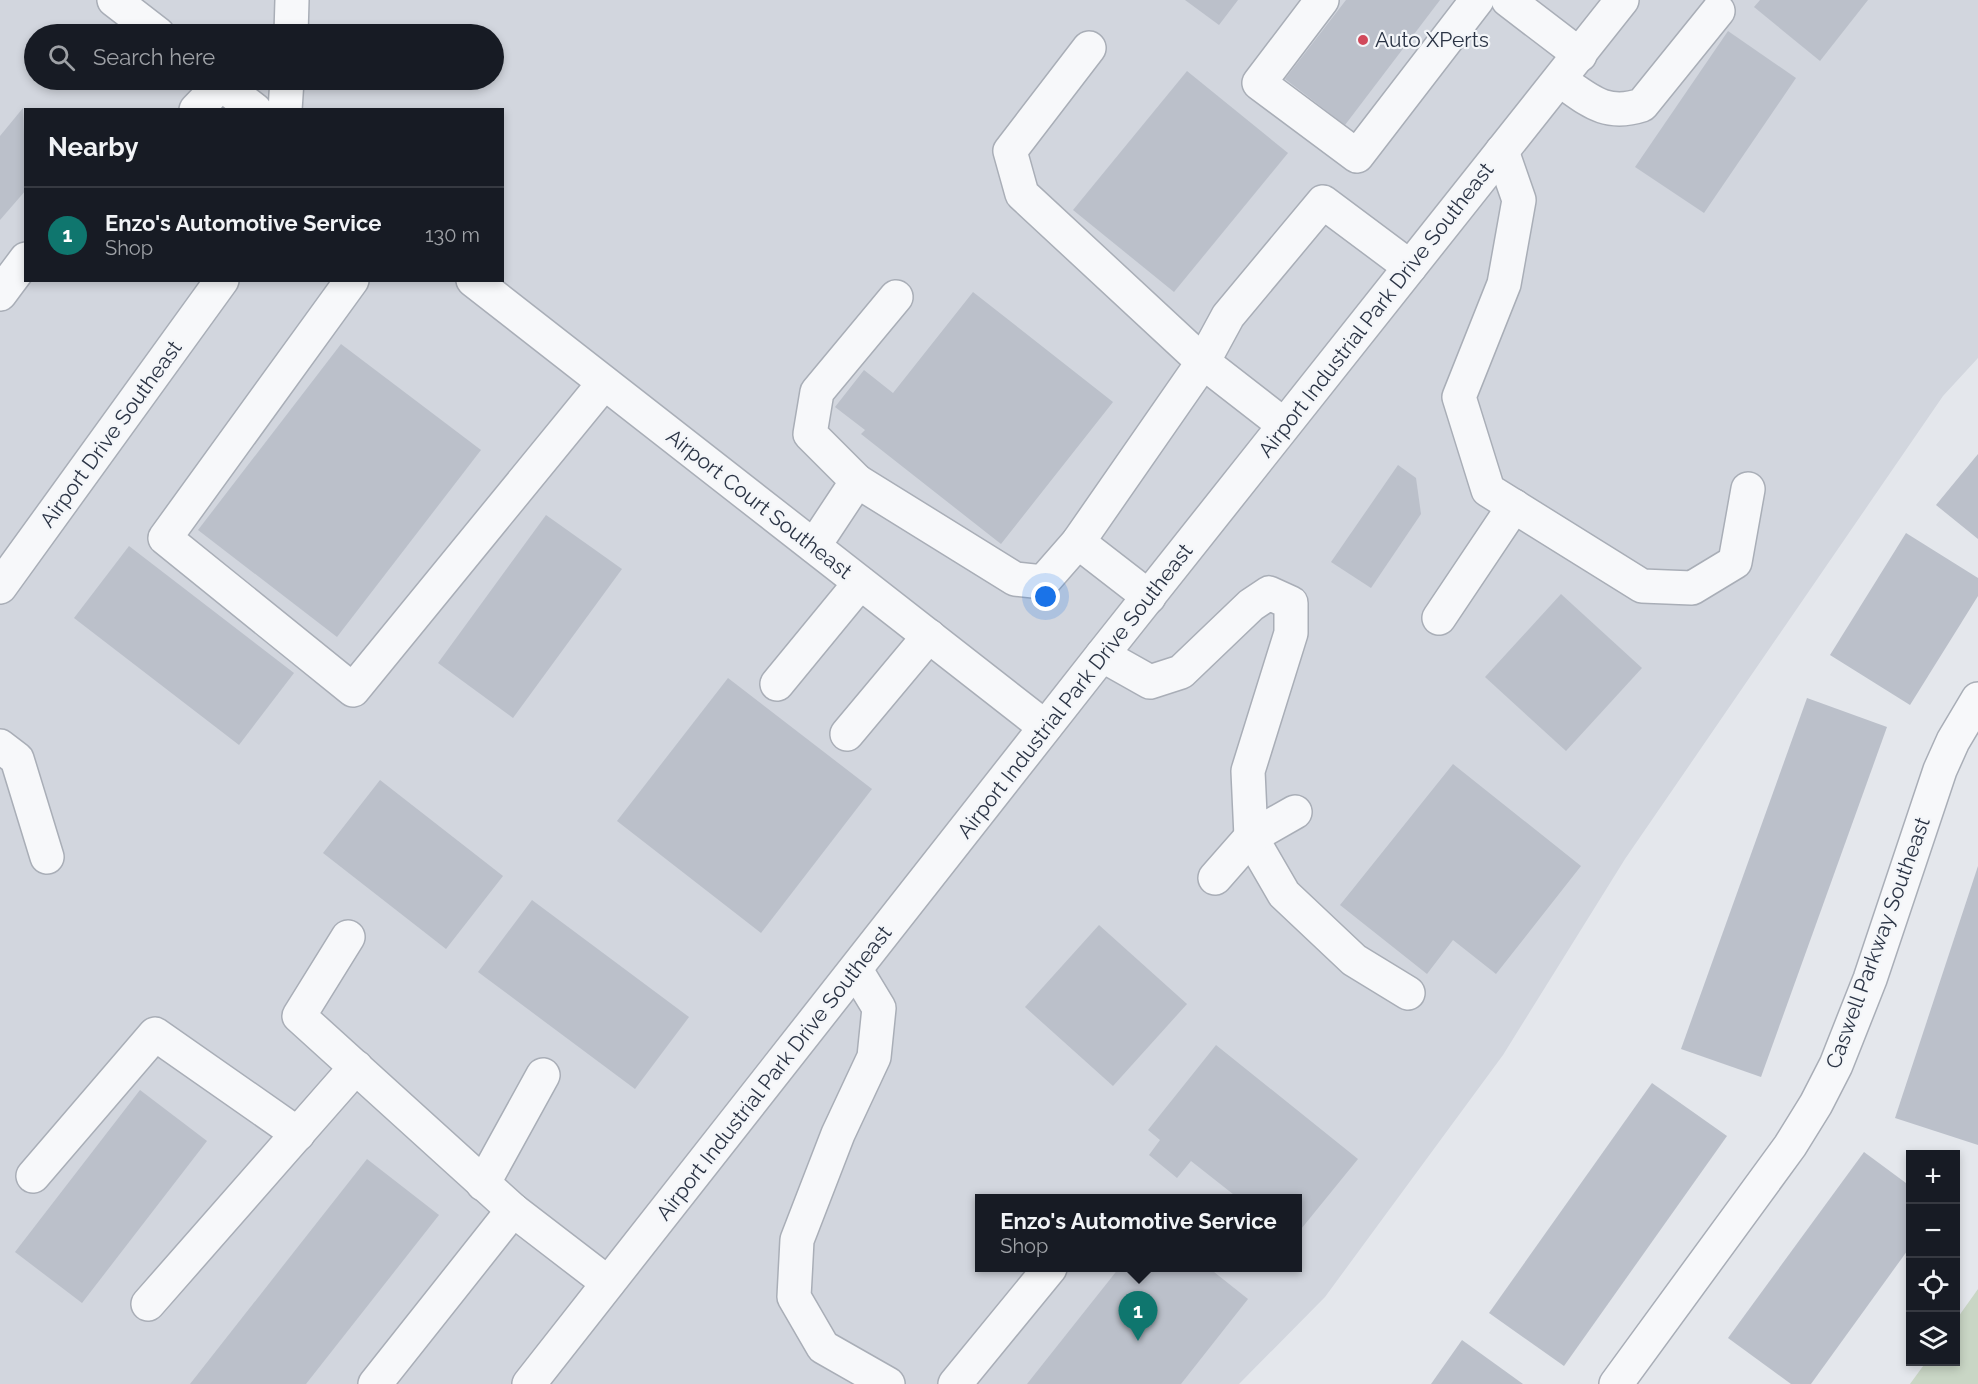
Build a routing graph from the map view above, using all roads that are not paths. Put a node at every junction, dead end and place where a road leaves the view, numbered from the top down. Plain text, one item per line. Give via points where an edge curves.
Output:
1 (114, 0) edge
2 (292, 0) edge
3 (1322, 0) edge
4 (1477, 0) edge
5 (1508, 0) edge
6 (1622, 0) edge
7 (1718, 11) dead end
8 (145, 24) edge
9 (291, 24) edge
10 (1089, 48) dead end
11 (1580, 55) junction
12 (1560, 80) junction
13 (212, 90) edge
14 (229, 90) edge
15 (286, 90) edge
16 (198, 108) edge
17 (252, 108) edge
18 (285, 108) edge
19 (1502, 151) junction
20 (24, 262) edge
21 (1410, 267) junction
22 (221, 282) edge
23 (351, 282) edge
24 (476, 282) edge
25 (0, 294) edge
26 (896, 297) dead end
27 (1203, 362) junction
28 (604, 383) junction
29 (1284, 425) junction
30 (857, 481) junction
31 (1748, 489) dead end
32 (1514, 506) junction
33 (1078, 542) junction
34 (814, 546) junction
35 (860, 583) junction
36 (0, 587) edge
37 (1149, 597) junction
38 (1439, 618) dead end
39 (929, 636) junction
40 (1102, 655) junction
41 (777, 684) dead end
42 (1978, 699) edge
43 (1045, 727) junction
44 (847, 734) dead end
45 (0, 746) edge
46 (1295, 812) dead end
47 (1251, 837) junction
48 (47, 856) dead end
49 (1215, 878) dead end
50 (348, 937) dead end
51 (856, 970) junction
52 (1408, 993) dead end
53 (356, 1067) junction
54 (543, 1075) dead end
55 (298, 1134) junction
56 (33, 1176) dead end
57 (483, 1184) junction
58 (513, 1210) junction
59 (1047, 1272) edge
60 (608, 1283) junction
61 (148, 1305) dead end
62 (375, 1384) edge
63 (530, 1384) edge
64 (888, 1384) edge
65 (955, 1384) edge
66 (1616, 1384) edge

1 - 8 street
2 - 9 street
3 - 4 street via 1259,83 1357,156
5 - 11 street
6 - 11 street, Airport Industrial Park Drive Southeast
7 - 12 street via 1642,105 1625,111 1597,107
10 - 27 street via 1011,151 1022,194
11 - 12 street, Airport Industrial Park Drive Southeast
12 - 19 street, Airport Industrial Park Drive Southeast
13 - 16 street
14 - 17 street
15 - 18 street
19 - 21 street, Airport Industrial Park Drive Southeast
19 - 32 street via 1519,200 1503,285 1459,397 1488,490
20 - 25 street
21 - 27 street via 1323,202 1228,316
21 - 29 street, Airport Industrial Park Drive Southeast
22 - 36 street, Airport Drive Southeast
23 - 28 street via 165,538 353,690
24 - 28 street, Airport Court Southeast
26 - 30 street via 817,392 810,434
27 - 29 street
27 - 33 street
28 - 34 street, Airport Court Southeast
29 - 37 street, Airport Industrial Park Drive Southeast
30 - 33 street via 1015,579 1043,582
30 - 34 street
31 - 32 street via 1735,562 1692,588 1642,586
32 - 38 street
33 - 37 street
34 - 35 street, Airport Court Southeast
35 - 39 street, Airport Court Southeast
35 - 41 street
37 - 40 street, Airport Industrial Park Drive Southeast
39 - 43 street, Airport Court Southeast
39 - 44 street
40 - 43 street, Airport Industrial Park Drive Southeast
40 - 47 street via 1150,682 1181,672 1251,605 1269,593 1291,603 1291,633 1248,771
42 - 66 street, Caswell Parkway Southeast via 1940,770 1870,979 1816,1104 1790,1146
43 - 51 street, Airport Industrial Park Drive Southeast
45 - 48 street via 17,759
46 - 47 street
47 - 49 street
47 - 52 street via 1284,894 1354,960
50 - 53 street via 299,1016
51 - 60 street, Airport Industrial Park Drive Southeast
51 - 64 street via 879,1008 874,1058 838,1134 797,1240 794,1298 823,1347
53 - 55 street
53 - 57 street
54 - 57 street
55 - 56 street via 155,1034
55 - 61 street
57 - 58 street
58 - 60 street
58 - 62 street
59 - 65 street
60 - 63 street, Airport Industrial Park Drive Southeast

